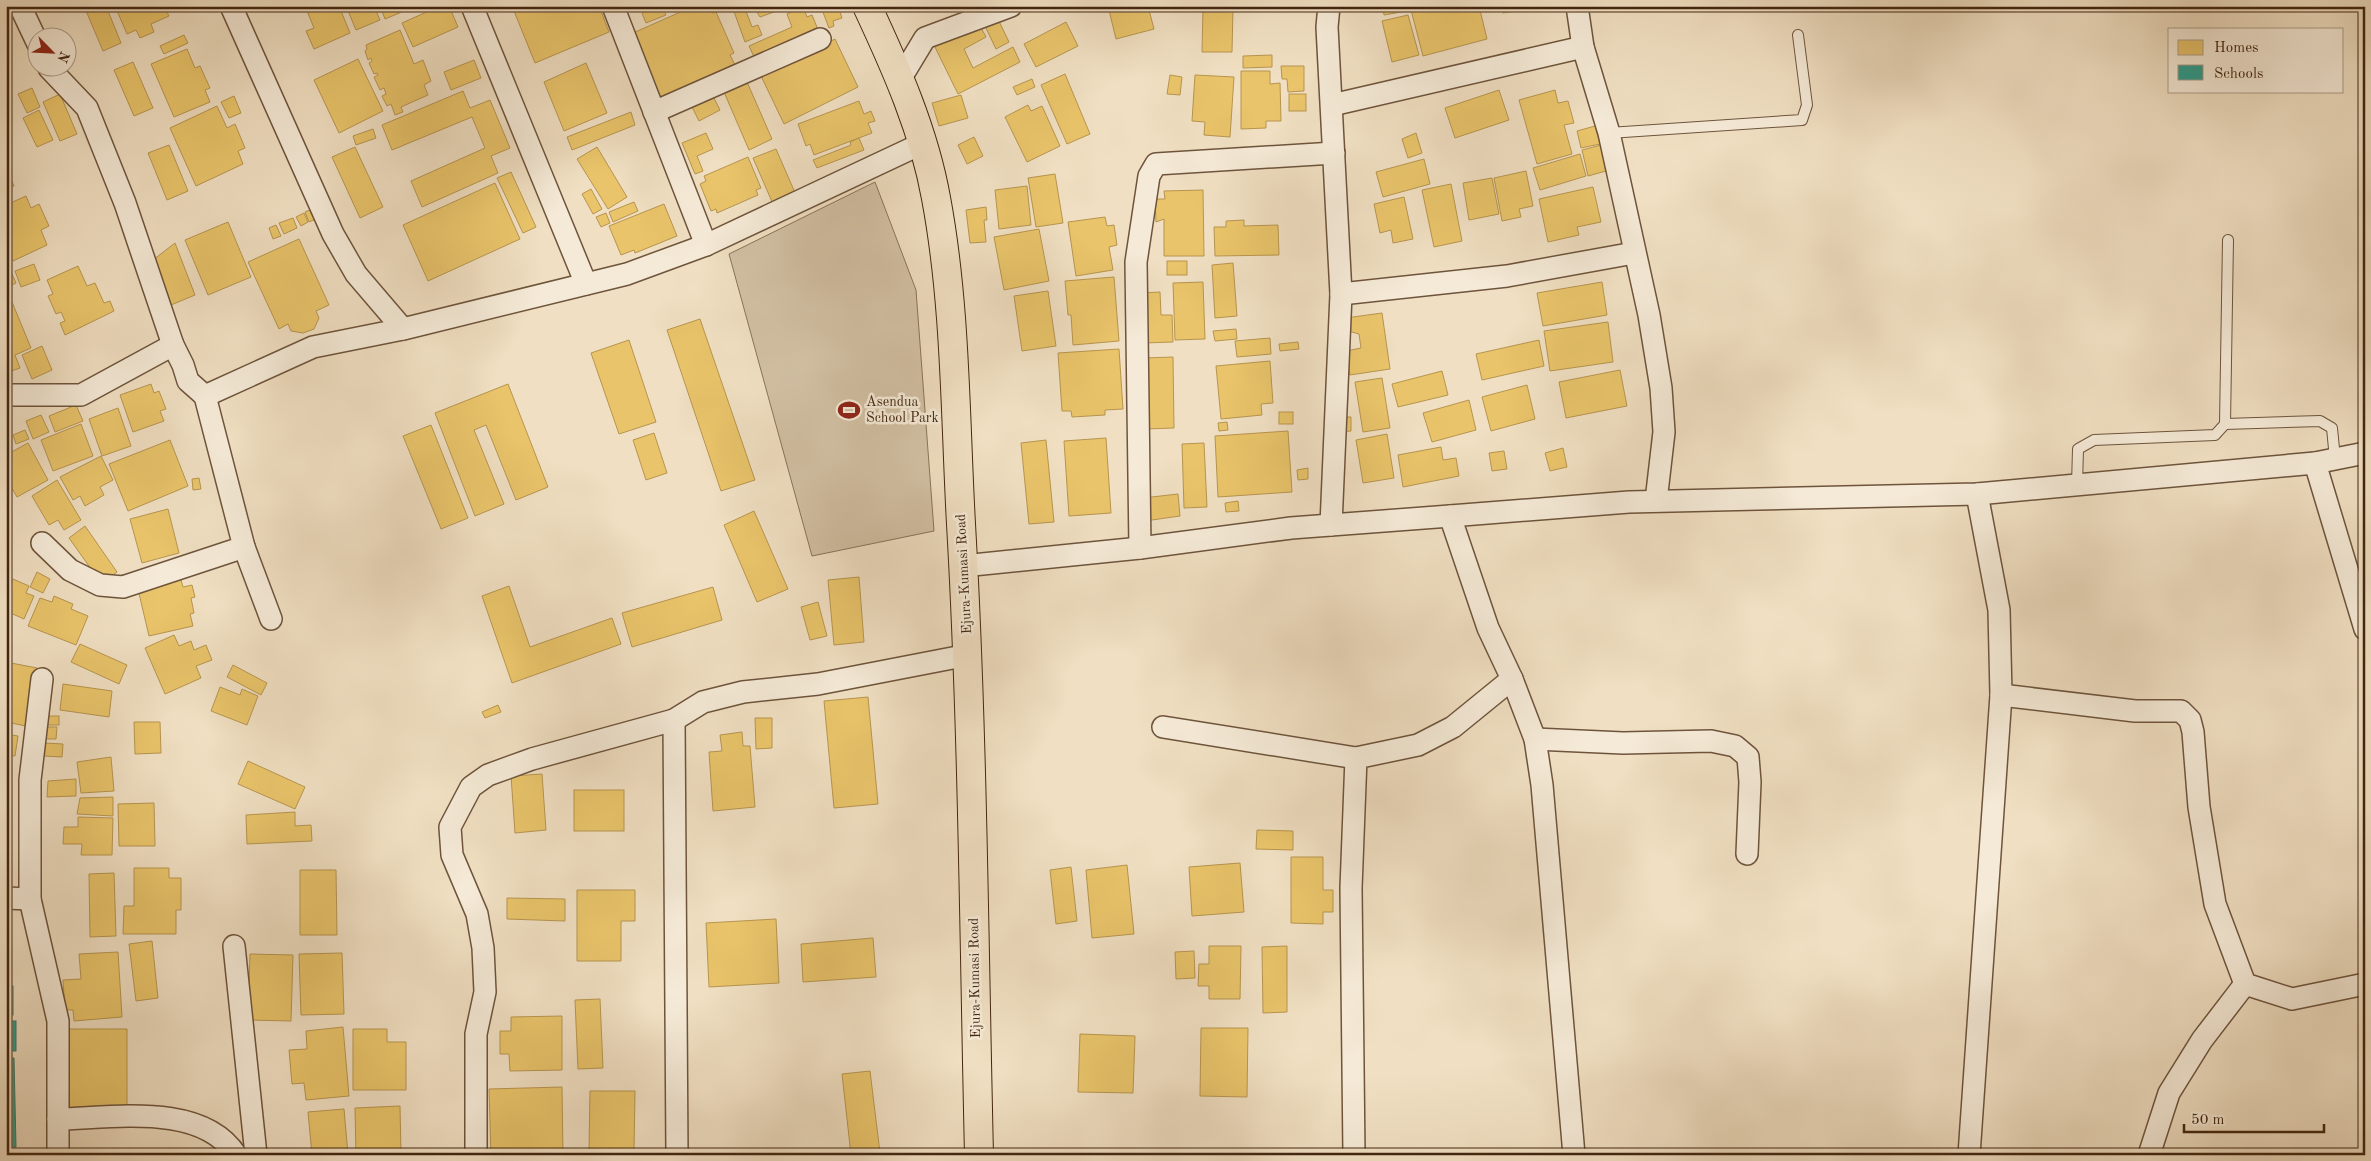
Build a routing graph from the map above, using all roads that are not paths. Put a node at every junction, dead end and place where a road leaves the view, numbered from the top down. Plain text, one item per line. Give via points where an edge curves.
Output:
1 (20, 6) edge
2 (231, 6) edge
3 (472, 6) edge
4 (613, 6) edge
5 (867, 6) edge
6 (1011, 6) edge
7 (1330, 6) edge
8 (1577, 6) edge
9 (30, 28) edge
10 (1798, 35) dead end
11 (820, 39) dead end
12 (1583, 47) junction
13 (58, 78) edge
14 (899, 81) junction
15 (1332, 105) junction
16 (654, 112) junction
17 (1609, 133) junction
18 (923, 143) junction
19 (1334, 153) junction
20 (2228, 240) dead end
21 (706, 245) junction
22 (1634, 253) junction
23 (586, 284) junction
24 (1341, 294) junction
25 (403, 329) junction
26 (173, 345) junction
27 (6, 395) edge
28 (205, 396) junction
29 (2225, 424) junction
30 (2365, 453) edge
31 (2335, 459) junction
32 (2315, 463) junction
33 (2077, 485) junction
34 (1977, 494) junction
35 (1656, 501) junction
36 (1450, 516) junction
37 (1332, 525) junction
38 (42, 543) dead end
39 (244, 547) junction
40 (1140, 548) junction
41 (963, 566) junction
42 (271, 619) dead end
43 (2365, 629) edge
44 (968, 655) junction
45 (42, 679) dead end
46 (1512, 679) junction
47 (2001, 695) junction
48 (674, 720) junction
49 (1162, 727) dead end
50 (1535, 739) junction
51 (1356, 758) junction
52 (1747, 854) dead end
53 (6, 898) edge
54 (30, 899) junction
55 (234, 946) dead end
56 (2245, 984) junction
57 (2365, 984) edge
58 (58, 1119) junction
59 (58, 1155) edge
60 (236, 1155) edge
61 (256, 1155) edge
62 (476, 1155) edge
63 (677, 1155) edge
64 (979, 1155) edge
65 (1354, 1155) edge
66 (1574, 1155) edge
67 (1969, 1155) edge
68 (2148, 1155) edge

1 - 9 street
2 - 25 street via 333,234 356,274
3 - 23 street
4 - 16 street
5 - 14 main road, Ejura-Kumasi Road
6 - 14 street via 924,38
7 - 15 street via 1327,26
8 - 12 street
10 - 17 lane via 1808,105 1802,120
11 - 16 street
12 - 15 street
12 - 17 street
13 - 26 street via 87,108 125,202
14 - 18 main road, Ejura-Kumasi Road
15 - 19 street
16 - 21 street
17 - 22 street
18 - 21 street
18 - 41 main road, Ejura-Kumasi Road via 936,197 945,260 955,374
19 - 24 street
19 - 40 street via 1203,163 1172,162 1156,164 1149,176 1136,262
20 - 29 lane
21 - 23 street via 627,274
22 - 24 street via 1507,276
22 - 35 street via 1649,315 1661,388 1664,432
23 - 25 street
24 - 37 street
25 - 28 street via 313,347
26 - 27 street via 82,395
26 - 28 street via 188,381
28 - 39 street
29 - 31 lane via 2320,421 2332,428
29 - 33 lane via 2215,434 2094,440 2078,449
30 - 31 street
31 - 32 street
32 - 33 street
32 - 43 street
33 - 34 street
34 - 35 street
34 - 47 street via 1999,610
35 - 36 street
36 - 37 street
36 - 46 street via 1485,620
37 - 40 street
38 - 39 street via 70,570 100,585 124,587
39 - 42 street
40 - 41 street
41 - 44 main road, Ejura-Kumasi Road
44 - 48 street via 818,684 743,692 703,702
44 - 64 main road, Ejura-Kumasi Road
45 - 54 street via 30,780
46 - 50 street
46 - 51 street via 1453,727 1418,746
47 - 56 street via 2135,711 2181,711 2190,720 2215,904
47 - 67 street
48 - 62 street via 587,743 488,775 471,787 450,827 452,855 477,914 483,948 485,992 476,1034
48 - 63 street
49 - 51 street
50 - 52 street via 1623,743 1711,741 1735,746 1748,757
50 - 66 street via 1542,785
51 - 65 street via 1351,888
53 - 54 street
54 - 58 street via 58,1022
55 - 61 street
56 - 57 street via 2292,999
56 - 68 street via 2202,1040 2169,1093
58 - 59 street
58 - 60 street via 166,1117 214,1132

